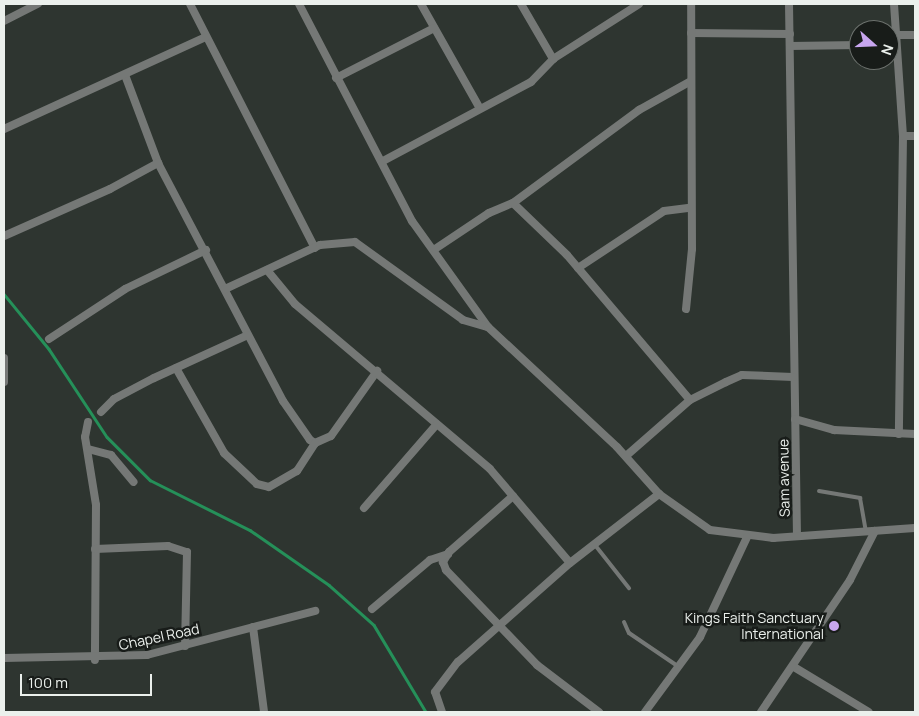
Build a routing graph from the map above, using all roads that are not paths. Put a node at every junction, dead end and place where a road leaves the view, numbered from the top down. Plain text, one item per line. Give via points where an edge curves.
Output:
1 (38, 4) edge
2 (190, 4) edge
3 (299, 4) edge
4 (421, 4) edge
5 (521, 4) edge
6 (639, 4) edge
7 (692, 4) edge
8 (790, 4) edge
9 (894, 4) edge
10 (896, 20) edge
11 (4, 21) edge
12 (434, 28) junction
13 (691, 33) junction
14 (790, 34) junction
15 (899, 35) edge
16 (915, 35) edge
17 (206, 37) junction
18 (849, 45) edge
19 (790, 46) junction
20 (552, 59) junction
21 (899, 62) edge
22 (125, 76) junction
23 (336, 78) junction
24 (690, 82) junction
25 (479, 107) junction
26 (4, 129) edge
27 (903, 136) junction
28 (915, 136) edge
29 (384, 161) junction
30 (158, 163) junction
31 (513, 203) junction
32 (690, 208) junction
33 (4, 236) edge
34 (315, 248) junction
35 (435, 249) junction
36 (206, 250) junction
37 (578, 268) junction
38 (267, 270) junction
39 (225, 289) junction
40 (686, 310) dead end
41 (488, 327) junction
42 (248, 335) junction
43 (48, 339) dead end
44 (4, 358) edge
45 (176, 368) junction
46 (377, 371) junction
47 (794, 377) junction
48 (4, 382) edge
49 (690, 400) junction
50 (101, 412) dead end
51 (795, 419) junction
52 (88, 422) dead end
53 (437, 424) junction
54 (898, 434) junction
55 (915, 434) edge
56 (315, 443) junction
57 (88, 449) junction
58 (626, 456) junction
59 (134, 482) dead end
60 (819, 491) dead end
61 (659, 494) junction
62 (513, 496) junction
63 (364, 508) dead end
64 (915, 528) edge
65 (866, 531) junction
66 (875, 531) junction
67 (797, 536) junction
68 (747, 537) junction
69 (595, 545) junction
70 (95, 550) junction
71 (448, 554) junction
72 (570, 563) junction
73 (629, 588) dead end
74 (372, 609) dead end
75 (315, 611) dead end
76 (624, 622) dead end
77 (499, 625) junction
78 (253, 627) junction
79 (184, 646) junction
80 (4, 658) edge
81 (95, 660) junction
82 (679, 667) junction
83 (794, 667) junction
84 (264, 712) edge
85 (442, 712) edge
86 (599, 712) edge
87 (645, 712) edge
88 (761, 712) edge
89 (870, 712) edge

1 - 11 street
2 - 17 street
3 - 23 street
4 - 12 street
5 - 20 street
6 - 20 street
7 - 13 street
8 - 14 street, Sam avenue
9 - 10 street
12 - 23 street
12 - 25 street
13 - 14 street
13 - 24 street
14 - 19 street, Sam avenue
15 - 16 street
17 - 22 street via 138,65
17 - 34 street
18 - 19 street
19 - 47 street, Sam avenue
20 - 25 street via 531,82
21 - 27 street
22 - 26 street via 106,85 86,88
22 - 30 street
23 - 29 street
24 - 31 street via 639,110
24 - 32 street
25 - 29 street
27 - 28 street
27 - 54 street
29 - 35 street via 412,221
30 - 33 street via 102,194
30 - 36 street
31 - 35 street via 489,213
31 - 37 street
32 - 37 street via 664,211
32 - 40 street
34 - 38 street
34 - 41 street via 355,242 463,320
35 - 41 street
36 - 39 street
36 - 43 street via 125,289
37 - 49 street
38 - 39 street
38 - 46 street via 296,304
39 - 42 street
41 - 58 street
42 - 45 street
42 - 56 street via 283,401
44 - 48 street
45 - 50 street via 114,399
45 - 56 street via 224,453 257,484 269,487 297,471
46 - 53 street
46 - 56 street via 331,436
47 - 49 street via 742,375
47 - 51 street, Sam avenue
49 - 58 street
51 - 54 street via 834,430
51 - 67 street, Sam avenue
52 - 57 street
53 - 62 street
53 - 63 street
54 - 55 street
57 - 59 street via 111,455
57 - 70 street via 94,489
58 - 61 street
60 - 65 lane via 860,498
61 - 68 street via 710,530
61 - 69 street
62 - 71 street
62 - 72 street
64 - 66 street
65 - 66 street
65 - 67 street
66 - 83 street via 850,580
67 - 68 street
68 - 82 street via 700,637
69 - 72 street
69 - 73 lane
70 - 79 street via 168,546 187,552
70 - 81 street
71 - 74 street via 430,560
71 - 77 street via 446,570
72 - 77 street
75 - 78 street, Chapel Road via 294,620
76 - 82 lane via 629,633
77 - 85 street via 437,686 434,698
77 - 86 street via 537,664
78 - 79 street, Chapel Road
78 - 84 street
79 - 81 street, Chapel Road
80 - 81 street, Chapel Road
82 - 87 street
83 - 88 street
83 - 89 street

